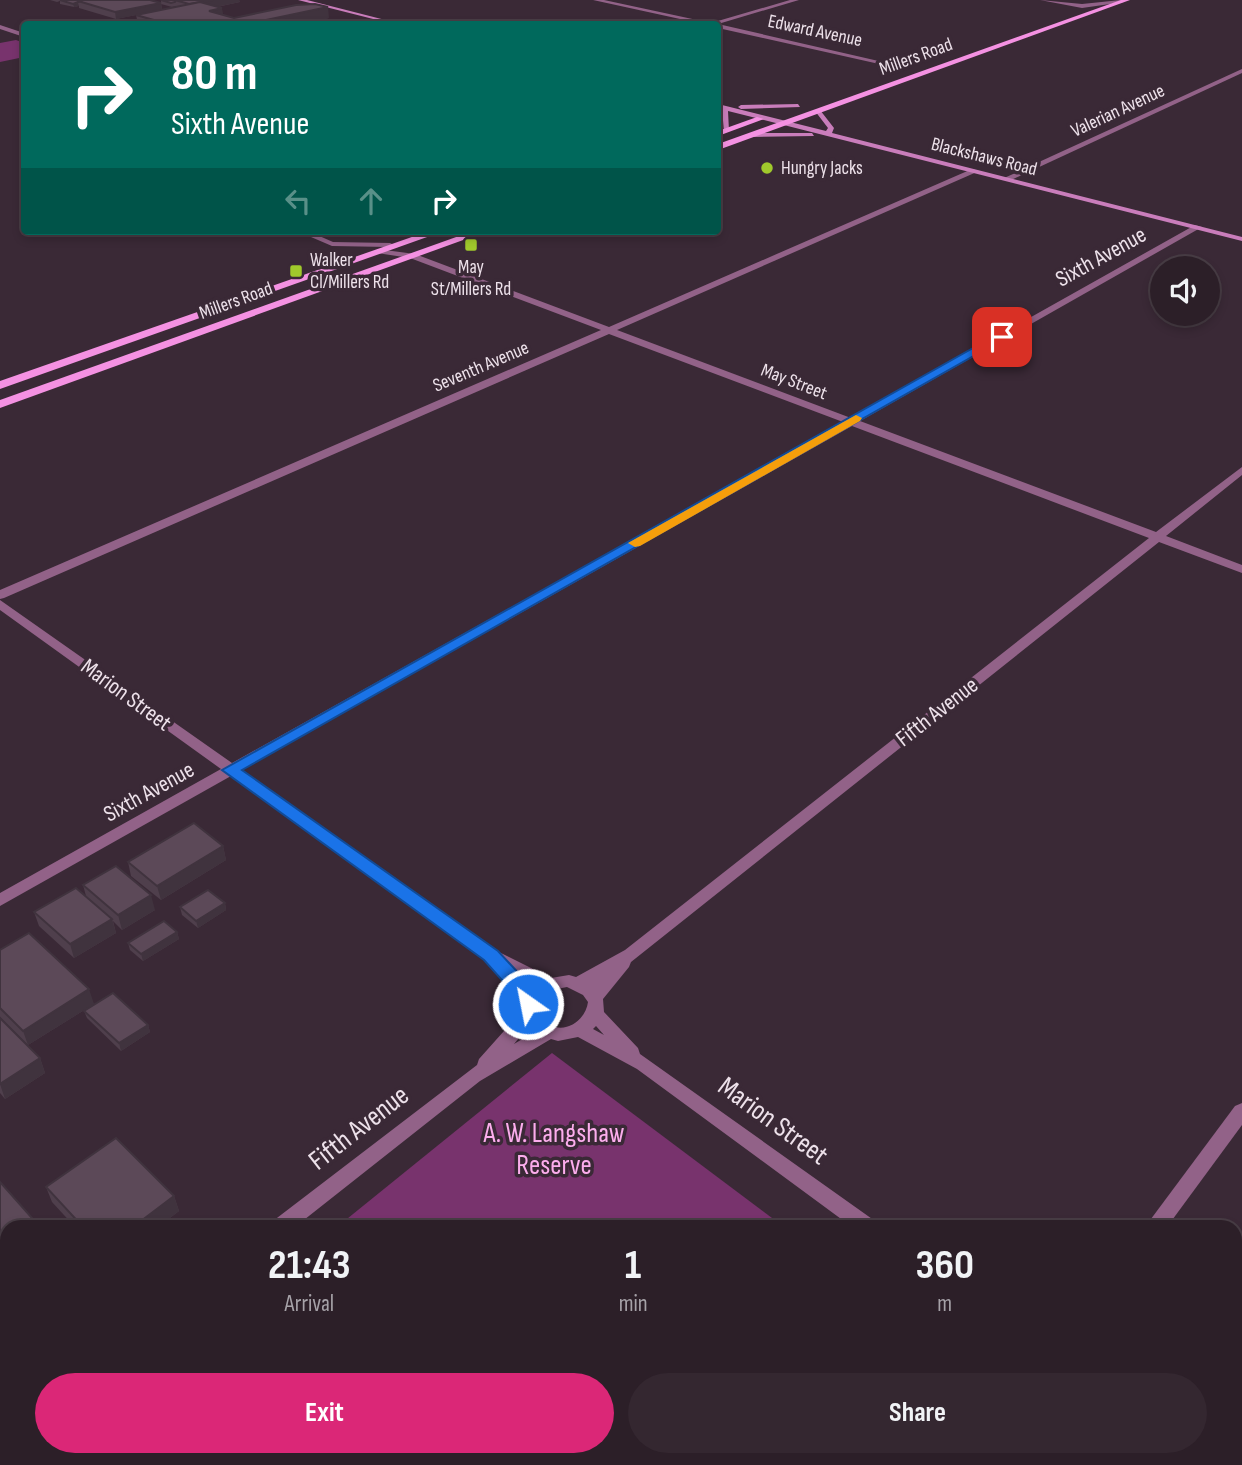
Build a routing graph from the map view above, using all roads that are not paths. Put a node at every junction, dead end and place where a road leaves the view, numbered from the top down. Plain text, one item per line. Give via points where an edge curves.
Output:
1 (301, 0) edge
2 (596, 0) edge
3 (796, 0) edge
4 (1043, 0) edge
5 (1100, 0) edge
6 (1124, 1) edge
7 (1082, 6) junction
8 (1063, 13) dead end
9 (386, 21) edge
10 (696, 21) edge
11 (721, 21) edge
12 (0, 27) edge
13 (721, 27) edge
14 (21, 34) edge
15 (919, 63) dead end
16 (906, 68) junction
17 (1242, 71) edge
18 (884, 75) dead end
19 (808, 103) dead end
20 (798, 106) junction
21 (721, 107) edge
22 (818, 111) junction
23 (765, 118) junction
24 (785, 123) junction
25 (722, 133) edge
26 (828, 134) junction
27 (753, 135) junction
28 (721, 146) edge
29 (975, 171) junction
30 (1006, 179) junction
31 (1198, 227) junction
32 (311, 235) edge
33 (428, 235) edge
34 (472, 235) edge
35 (1242, 239) edge
36 (332, 244) junction
37 (397, 246) junction
38 (380, 251) junction
39 (412, 256) junction
40 (347, 262) junction
41 (608, 331) junction
42 (0, 385) edge
43 (0, 404) edge
44 (850, 422) junction
45 (1242, 470) edge
46 (1157, 537) junction
47 (1242, 569) edge
48 (0, 595) edge
49 (0, 604) edge
50 (230, 770) junction
51 (0, 900) edge
52 (631, 954) junction
53 (491, 956) junction
54 (550, 984) junction
55 (578, 984) junction
56 (595, 1006) junction
57 (529, 1007) junction
58 (580, 1030) junction
59 (548, 1032) junction
60 (643, 1064) junction
61 (474, 1076) junction
62 (1242, 1111) edge
63 (289, 1220) edge
64 (857, 1220) edge
65 (1161, 1220) edge

1 - 9 main road
2 - 10 street
3 - 11 street
4 - 7 street
5 - 7 main road
6 - 7 street
6 - 22 main road, Millers Road
7 - 8 main road
12 - 14 street
13 - 16 street, Edward Avenue
15 - 16 main road, Millers Road
16 - 18 main road, Millers Road
17 - 30 street, Valerian Avenue
19 - 20 main road
20 - 21 main road
20 - 23 main road
21 - 23 main road, Blackshaws Road
21 - 25 main road
22 - 24 main road, Millers Road
22 - 26 main road via 831,128
23 - 24 main road, Blackshaws Road
23 - 25 main road
24 - 26 main road, Blackshaws Road
24 - 27 main road, Millers Road
26 - 27 main road
26 - 29 main road, Blackshaws Road
27 - 28 main road, Millers Road
29 - 30 main road, Blackshaws Road
29 - 41 street, Seventh Avenue
30 - 31 main road, Blackshaws Road
31 - 35 main road, Blackshaws Road
31 - 44 street, Sixth Avenue
32 - 36 street
33 - 37 main road, Millers Road
34 - 39 main road, Millers Road
36 - 37 street
36 - 40 street
37 - 38 main road, Millers Road
37 - 39 street, May Street
38 - 39 street, May Street
38 - 40 main road, Millers Road
39 - 41 street, May Street
39 - 43 main road, Millers Road
40 - 42 main road, Millers Road
41 - 44 street, May Street
41 - 48 street, Seventh Avenue
44 - 46 street, May Street
44 - 50 street, Sixth Avenue
45 - 46 street, Fifth Avenue
46 - 47 street, May Street
46 - 52 street, Fifth Avenue
49 - 50 street, Marion Street
50 - 51 street, Sixth Avenue
50 - 53 street, Marion Street
52 - 55 street, Fifth Avenue
52 - 56 street, Fifth Avenue
53 - 54 street, Marion Street
53 - 57 street, Marion Street
54 - 55 street
54 - 57 street via 541,987
55 - 56 street
56 - 58 street
56 - 60 street, Marion Street
57 - 59 street via 533,1022
57 - 61 street, Fifth Avenue
58 - 59 street
58 - 60 street, Marion Street
59 - 61 street, Fifth Avenue
60 - 64 street, Marion Street
61 - 63 street, Fifth Avenue
62 - 65 street

